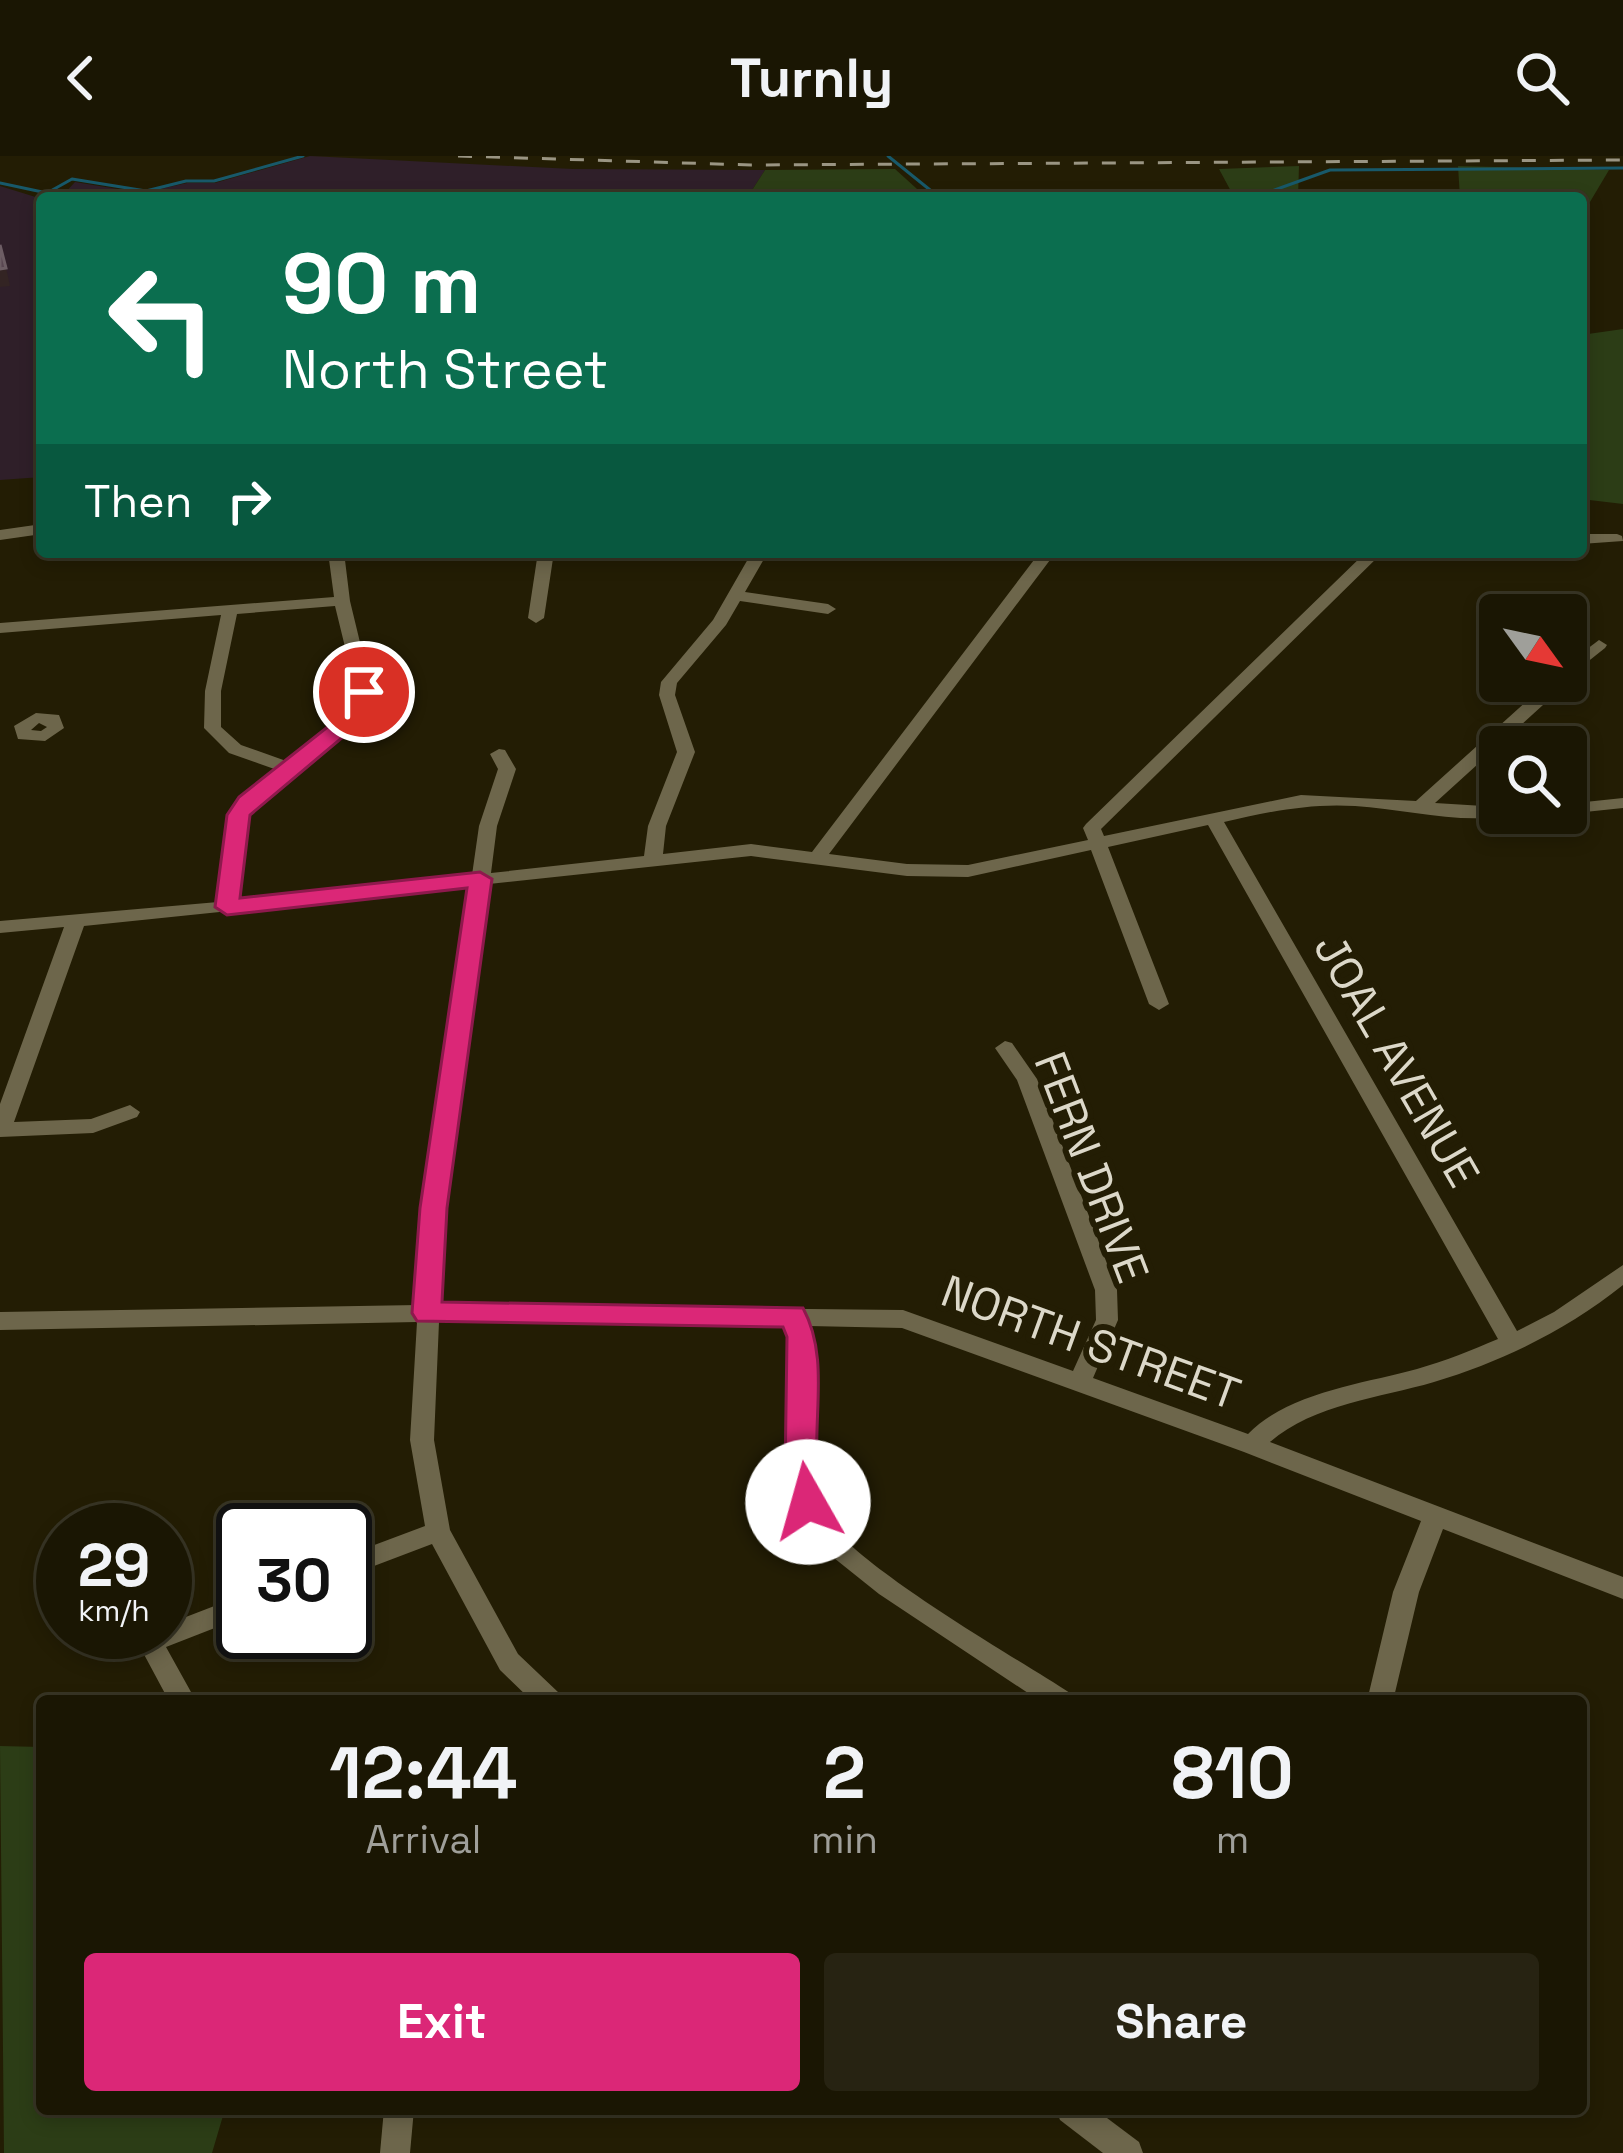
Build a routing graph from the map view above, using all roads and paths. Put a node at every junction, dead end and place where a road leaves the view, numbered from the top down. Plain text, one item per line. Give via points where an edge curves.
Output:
1 (36, 530) edge
2 (0, 535) edge
3 (1587, 539) edge
4 (1617, 539) dead end
5 (337, 558) edge
6 (545, 558) edge
7 (757, 558) edge
8 (1043, 558) edge
9 (1370, 558) edge
10 (736, 596) junction
11 (342, 602) junction
12 (828, 608) dead end
13 (229, 613) junction
14 (536, 618) dead end
15 (0, 628) edge
16 (1598, 645) dead end
17 (1587, 655) edge
18 (1536, 702) edge
19 (0, 730) edge
20 (21, 730) dead end
21 (500, 754) dead end
22 (289, 768) junction
23 (1623, 803) edge
24 (1421, 806) junction
25 (1587, 807) edge
26 (1479, 812) edge
27 (1214, 820) junction
28 (1095, 845) junction
29 (818, 857) junction
30 (653, 858) junction
31 (480, 879) junction
32 (227, 907) junction
33 (76, 921) junction
34 (0, 926) edge
35 (1159, 1004) dead end
36 (1004, 1048) dead end
37 (130, 1112) dead end
38 (1, 1130) edge
39 (1623, 1273) edge
40 (427, 1313) junction
41 (793, 1316) junction
42 (0, 1321) edge
43 (1511, 1341) junction
44 (1080, 1382) junction
45 (1252, 1445) junction
46 (1435, 1517) junction
47 (438, 1531) junction
48 (372, 1557) edge
49 (1623, 1588) edge
50 (159, 1659) edge
51 (180, 1695) edge
52 (544, 1695) edge
53 (1052, 1695) edge
54 (1381, 1695) edge
55 (398, 2115) edge
56 (1079, 2115) edge
57 (395, 2153) edge
58 (1128, 2153) edge

1 - 2 street
3 - 4 street
5 - 11 street
6 - 14 street
7 - 10 street
8 - 29 street
9 - 28 street via 1094,824
10 - 12 street
10 - 30 street via 669,682 686,752
11 - 13 street
11 - 22 street via 364,692 348,722
13 - 15 street
13 - 22 street via 212,728 235,749
16 - 17 street
18 - 24 street
19 - 20 street
21 - 31 street via 507,769
22 - 32 street via 238,815
23 - 25 street
24 - 26 street
24 - 27 street via 1344,797
27 - 28 street
27 - 43 street, JOAL AVENUE
28 - 29 street via 968,871
28 - 35 street
29 - 30 street via 766,850
30 - 31 street
31 - 32 street
31 - 40 street
32 - 33 street
33 - 34 street
33 - 38 street
36 - 44 street, FERN DRIVE via 1027,1079 1106,1290 1107,1320
37 - 38 street via 93,1126
39 - 43 street via 1579,1308
40 - 41 street, NORTH STREET
40 - 42 street, NORTH STREET
40 - 47 street via 422,1440
41 - 44 street, NORTH STREET via 903,1319
41 - 53 street via 802,1337 800,1478 815,1526 860,1567
43 - 45 street via 1292,1418 1260,1432
44 - 45 street, NORTH STREET
45 - 46 street, NORTH STREET
46 - 49 street, NORTH STREET
46 - 54 street via 1406,1592
47 - 48 street
47 - 52 street via 509,1662
50 - 51 street
55 - 57 street
56 - 58 street

